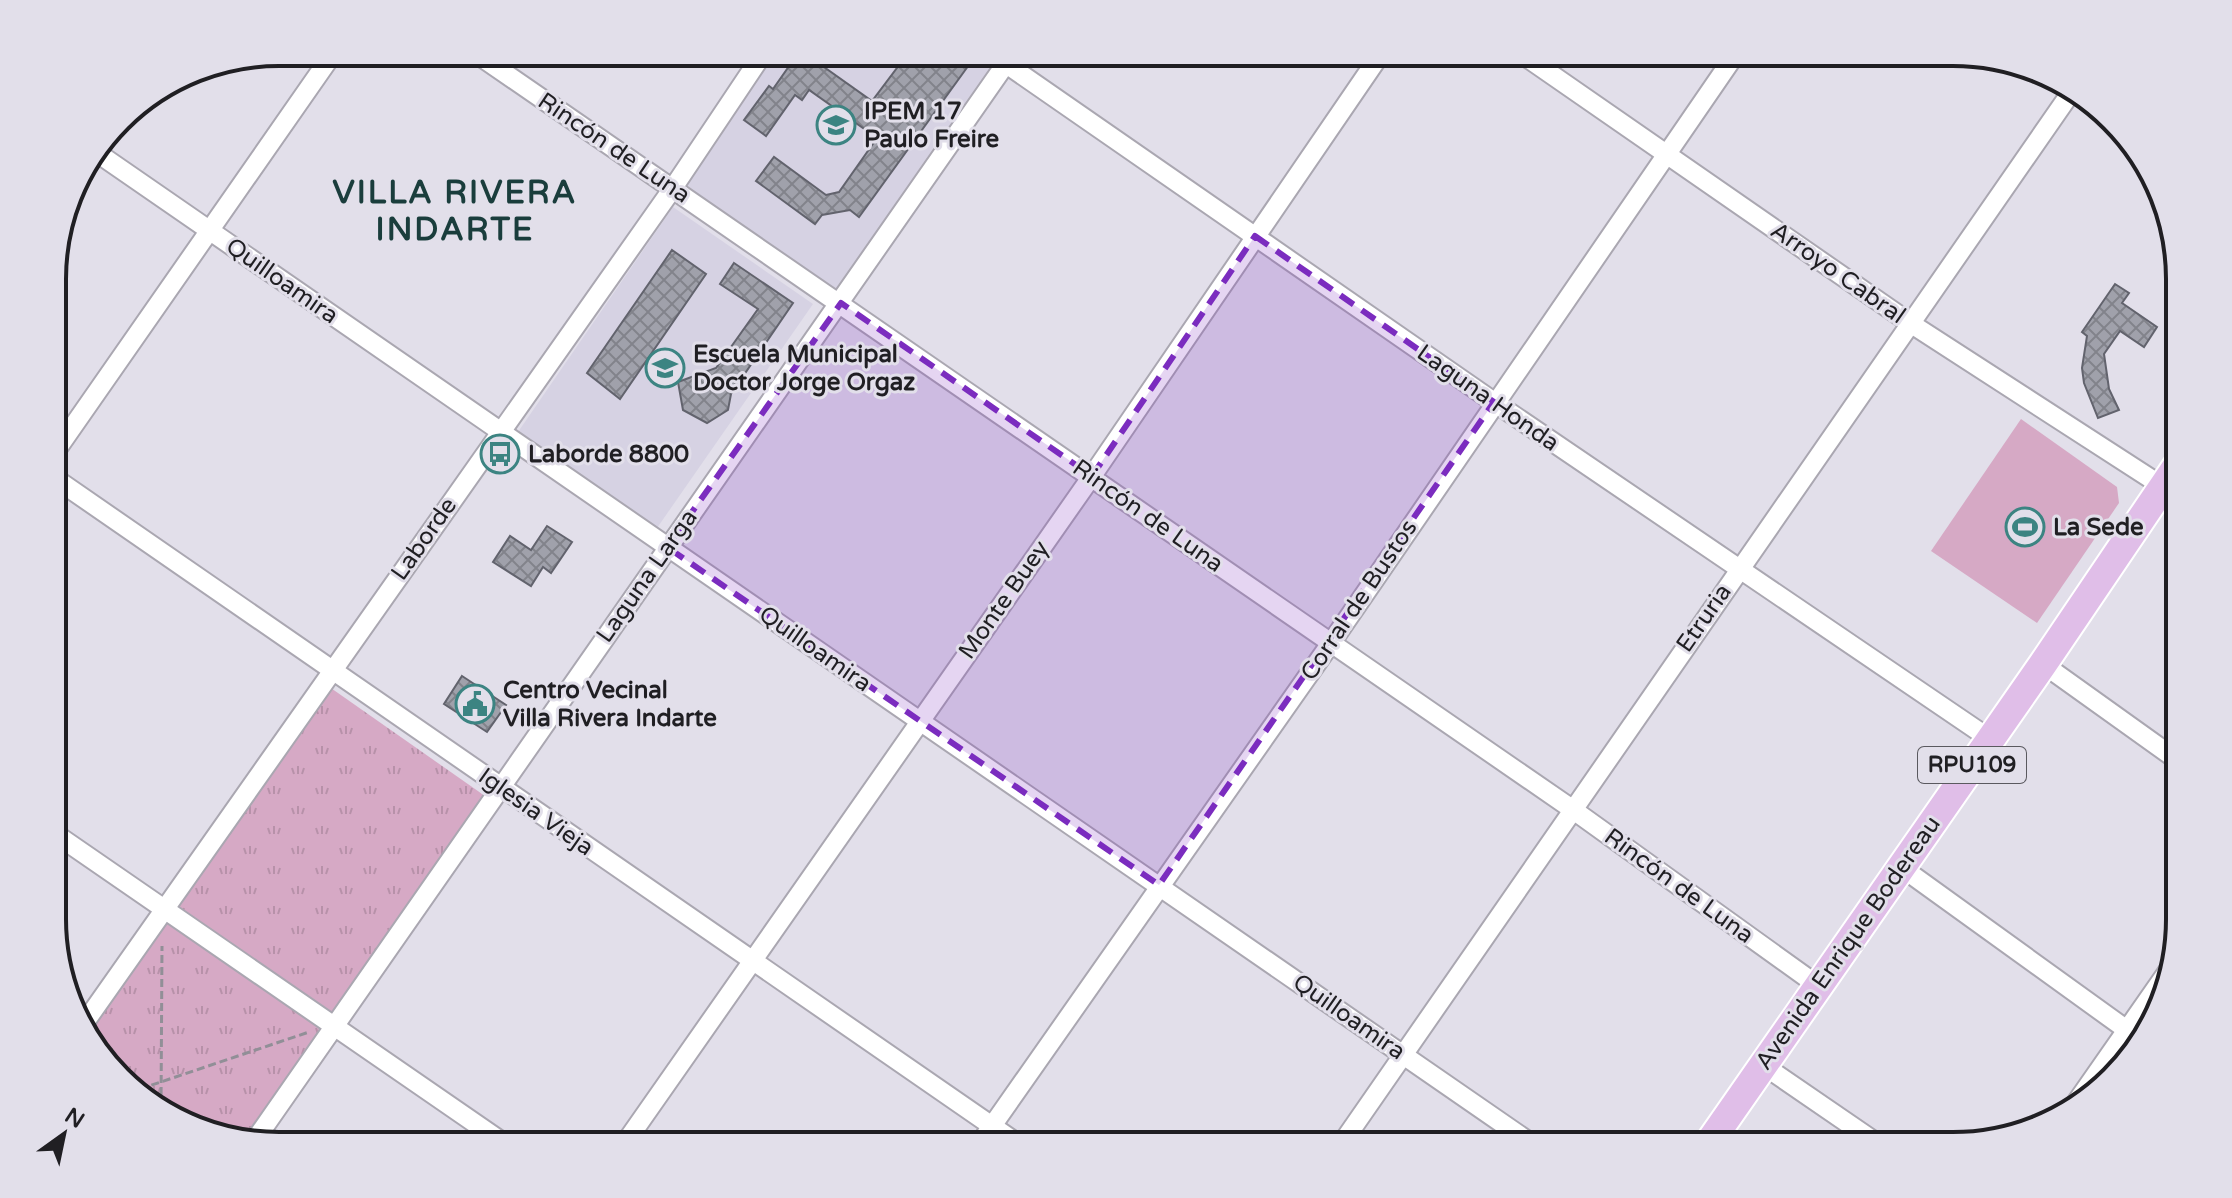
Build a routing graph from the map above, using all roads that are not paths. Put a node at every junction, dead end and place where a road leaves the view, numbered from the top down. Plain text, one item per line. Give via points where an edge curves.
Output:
1 (324, 66) edge
2 (494, 66) edge
3 (755, 66) edge
4 (1004, 66) edge
5 (1021, 66) edge
6 (1372, 66) edge
7 (1539, 66) edge
8 (1727, 66) edge
9 (2066, 99) edge
10 (1665, 153) junction
11 (104, 158) edge
12 (673, 188) junction
13 (208, 230) junction
14 (1255, 236) junction
15 (841, 303) junction
16 (1910, 323) junction
17 (1494, 402) junction
18 (499, 431) junction
19 (66, 436) edge
20 (1092, 476) junction
21 (2166, 481) edge
22 (66, 486) edge
23 (2162, 486) junction
24 (667, 547) junction
25 (1739, 569) junction
26 (1331, 643) junction
27 (2043, 664) junction
28 (331, 671) junction
29 (920, 721) junction
30 (1990, 739) junction
31 (2166, 752) edge
32 (500, 787) junction
33 (1572, 809) junction
34 (66, 841) edge
35 (1901, 867) junction
36 (1159, 885) junction
37 (164, 910) junction
38 (751, 961) junction
39 (1817, 985) junction
40 (90, 1015) edge
41 (334, 1025) junction
42 (2132, 1035) edge
43 (2123, 1046) edge
44 (1405, 1055) junction
45 (2110, 1062) edge
46 (1763, 1065) junction
47 (992, 1126) junction
48 (261, 1131) edge
49 (488, 1132) edge
50 (633, 1132) edge
51 (988, 1132) edge
52 (1001, 1132) edge
53 (1350, 1132) edge
54 (1515, 1132) edge
55 (1717, 1132) edge
56 (1861, 1132) edge

1 - 13 street
2 - 12 street, Rincón de Luna
3 - 12 street, Laborde
4 - 15 street, Laguna Larga
5 - 14 street, Laguna Honda
6 - 14 street, Monte Buey
7 - 10 street, Arroyo Cabral
8 - 10 street, Corral de Bustos
9 - 16 street, Etruria
10 - 16 street, Arroyo Cabral
10 - 17 street, Corral de Bustos
11 - 13 street, Quilloamira
12 - 15 street, Rincón de Luna
12 - 18 street, Laborde
13 - 18 street, Quilloamira
13 - 19 street
14 - 17 street, Laguna Honda
14 - 20 street, Monte Buey
15 - 20 street, Rincón de Luna
15 - 24 street, Laguna Larga
16 - 23 street, Arroyo Cabral
16 - 25 street, Etruria
17 - 25 street, Laguna Honda
17 - 26 street, Corral de Bustos
18 - 24 street, Quilloamira
18 - 28 street, Laborde
20 - 26 street, Rincón de Luna
20 - 29 street, Monte Buey
21 - 23 main road, Avenida Enrique Bodereau / RPU109
22 - 28 street, Iglesia Vieja
23 - 27 main road, Avenida Enrique Bodereau / RPU109
24 - 29 street, Quilloamira
24 - 32 street, Laguna Larga
25 - 30 street, Laguna Honda
25 - 33 street, Etruria
26 - 33 street, Rincón de Luna
26 - 36 street, Corral de Bustos
27 - 30 main road, Avenida Enrique Bodereau / RPU109
27 - 31 street
28 - 32 street, Iglesia Vieja
28 - 37 street, Laborde
29 - 36 street, Quilloamira
29 - 38 street, Monte Buey
30 - 35 main road, Avenida Enrique Bodereau / RPU109
32 - 38 street, Iglesia Vieja
32 - 41 street, Laguna Larga
33 - 39 street, Rincón de Luna
33 - 44 street, Etruria
34 - 37 street
35 - 39 main road, Avenida Enrique Bodereau / RPU109
35 - 42 street
36 - 44 street, Quilloamira
36 - 47 street, Corral de Bustos
37 - 40 street, Laborde
37 - 41 street
38 - 47 street, Iglesia Vieja
38 - 50 street, Monte Buey
39 - 46 main road, Avenida Enrique Bodereau / RPU109
41 - 48 street, Laguna Larga
41 - 49 street
43 - 45 street
44 - 53 street, Etruria
44 - 54 street, Quilloamira
46 - 55 main road, Avenida Enrique Bodereau / RPU109
46 - 56 street
47 - 51 street, Corral de Bustos
47 - 52 street, Iglesia Vieja

